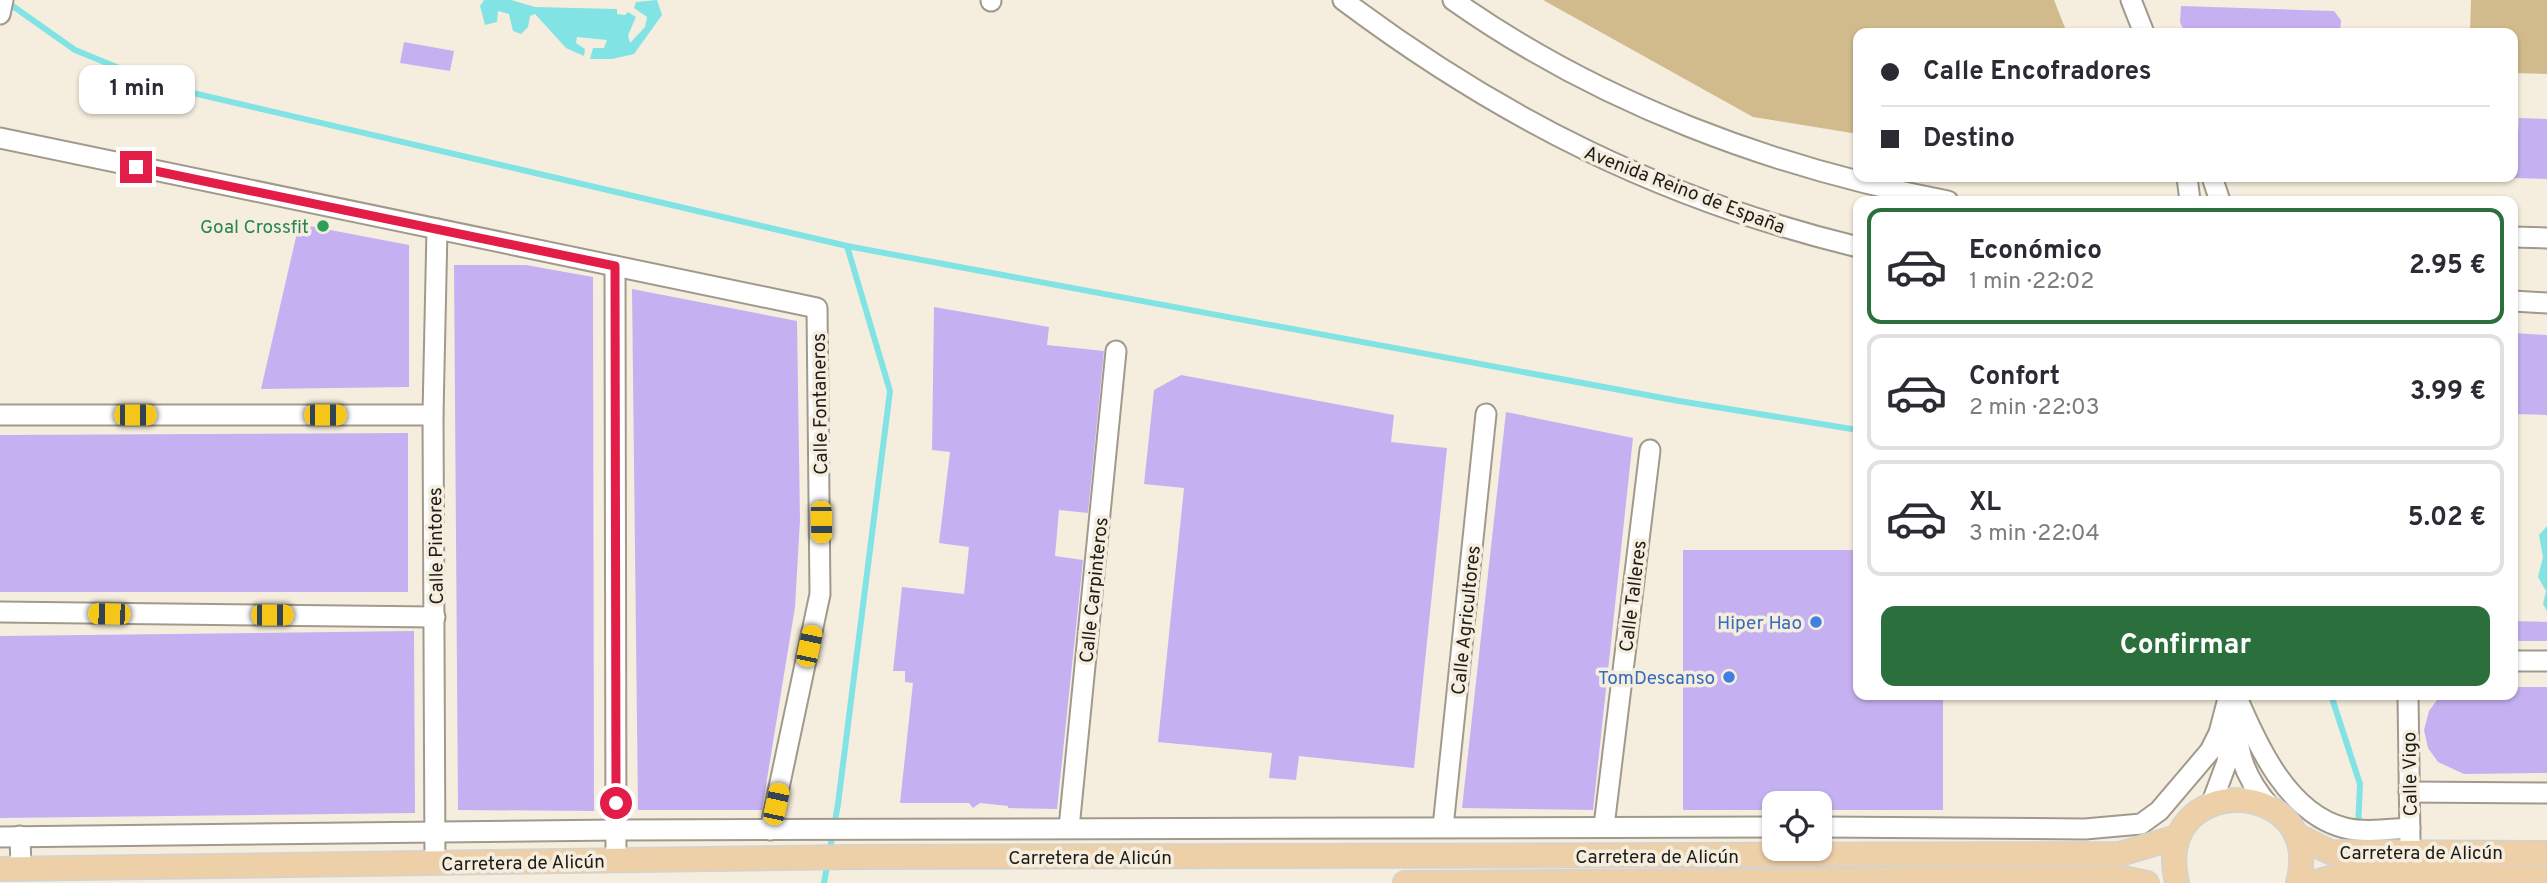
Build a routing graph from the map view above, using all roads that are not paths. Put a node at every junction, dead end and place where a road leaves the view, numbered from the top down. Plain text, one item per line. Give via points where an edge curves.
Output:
1 (3, 0) edge
2 (1343, 0) edge
3 (1453, 0) edge
4 (2130, 0) edge
5 (0, 14) edge
6 (2142, 28) edge
7 (0, 138) edge
8 (1853, 180) edge
9 (1863, 182) edge
10 (1926, 196) edge
11 (436, 229) junction
12 (2518, 237) edge
13 (2547, 238) edge
14 (1853, 246) edge
15 (615, 266) junction
16 (2518, 302) edge
17 (2547, 303) edge
18 (1116, 351) dead end
19 (1486, 414) dead end
20 (0, 415) edge
21 (433, 415) junction
22 (1650, 450) dead end
23 (0, 612) edge
24 (435, 617) junction
25 (2518, 662) edge
26 (2547, 662) edge
27 (2230, 700) edge
28 (2232, 700) edge
29 (2233, 700) edge
30 (2235, 700) edge
31 (2409, 700) edge
32 (2409, 792) junction
33 (2547, 793) edge
34 (2212, 802) junction
35 (2270, 807) junction
36 (1604, 826) junction
37 (1443, 827) junction
38 (1762, 827) edge
39 (1832, 827) edge
40 (1069, 828) junction
41 (2403, 828) junction
42 (616, 830) junction
43 (770, 830) junction
44 (437, 831) junction
45 (176, 835) junction
46 (2298, 836) junction
47 (10, 837) edge
48 (2177, 837) junction
49 (2547, 853) edge
50 (616, 860) junction
51 (435, 863) junction
52 (2404, 865) edge
53 (179, 867) junction
54 (11, 869) edge
55 (2547, 877) edge
56 (2316, 881) edge
57 (1405, 883) edge
58 (2147, 883) edge
59 (2177, 883) edge
60 (2298, 883) edge

1 - 5 street
2 - 14 street, Avenida Reino de España via 1475,89 1588,154 1732,211
3 - 8 street via 1590,82 1700,130
4 - 6 street
7 - 11 street
9 - 10 street
11 - 15 street
11 - 21 street, Calle Pintores
12 - 13 street
15 - 42 street
15 - 43 street, Calle Fontaneros via 817,308 820,594
16 - 17 street
18 - 40 street, Calle Carpinteros
19 - 37 street, Calle Agricultores
20 - 21 street
21 - 24 street, Calle Pintores
22 - 36 street, Calle Talleres
23 - 24 street
24 - 44 street, Calle Pintores
25 - 26 street
27 - 39 street via 2210,751 2160,811 2141,824 2085,829
28 - 34 street via 2227,762
29 - 35 street via 2245,774
30 - 41 street via 2258,745 2291,791 2321,821 2348,829
31 - 32 street, Calle Vigo
32 - 33 street
32 - 41 street, Calle Vigo
34 - 35 main road via 2237,798
34 - 48 main road via 2196,813
35 - 46 main road
36 - 37 street
36 - 38 street
37 - 40 street
40 - 43 street
41 - 52 street, Calle Vigo
42 - 43 street
42 - 44 street
42 - 50 street
44 - 45 street
44 - 51 street, Calle Pintores
45 - 47 street
45 - 53 street
46 - 52 main road, Carretera de Alicún via 2330,852
46 - 60 main road via 2302,870
47 - 54 street
48 - 50 main road, Carretera de Alicún via 2120,854
48 - 59 main road via 2173,866
49 - 52 main road, Carretera de Alicún
50 - 51 main road, Carretera de Alicún
51 - 53 main road, Carretera de Alicún
52 - 55 main road, Carretera de Alicún via 2478,875
52 - 56 main road, Carretera de Alicún
53 - 54 main road, Carretera de Alicún
57 - 58 main road, Carretera de Alicún via 2039,878 2123,878

